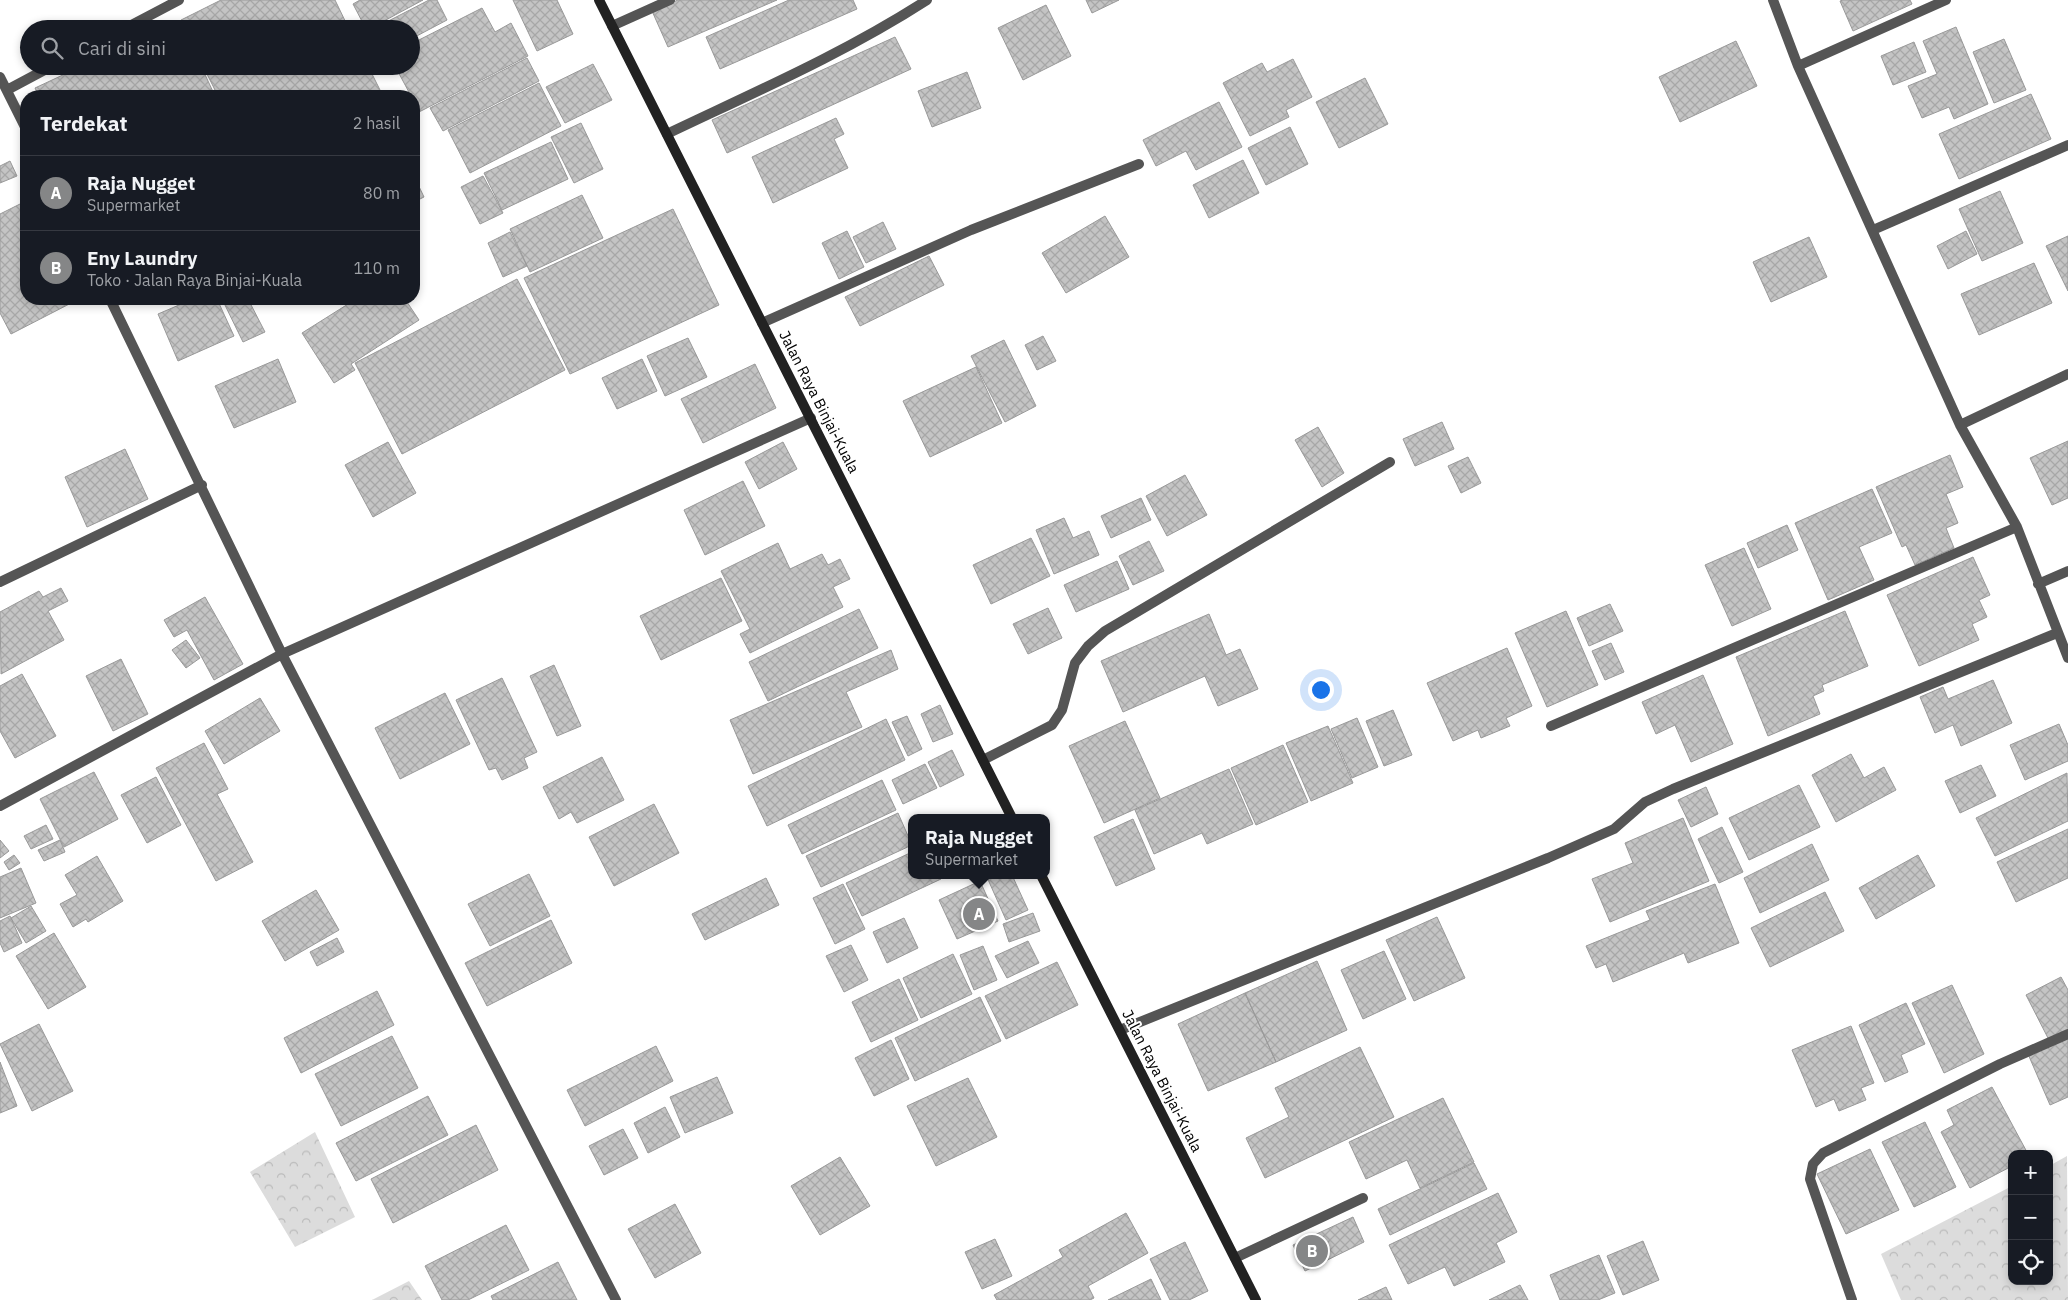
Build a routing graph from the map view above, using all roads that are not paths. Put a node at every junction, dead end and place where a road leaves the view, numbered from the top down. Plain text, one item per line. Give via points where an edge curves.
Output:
1 (179, 0) edge
2 (600, 0) edge
3 (670, 0) edge
4 (926, 0) edge
5 (1773, 0) edge
6 (1946, 0) edge
7 (141, 20) edge
8 (612, 26) junction
9 (1798, 66) junction
10 (35, 75) edge
11 (0, 77) edge
12 (7, 90) junction
13 (20, 117) edge
14 (667, 134) junction
15 (2068, 145) edge
16 (1139, 164) dead end
17 (1873, 230) junction
18 (113, 305) edge
19 (762, 322) junction
20 (2068, 374) edge
21 (811, 418) junction
22 (1960, 425) junction
23 (1390, 462) dead end
24 (202, 485) junction
25 (2017, 527) junction
26 (2068, 571) edge
27 (0, 582) edge
28 (2038, 584) junction
29 (2057, 633) junction
30 (282, 654) junction
31 (2068, 658) edge
32 (1551, 726) dead end
33 (983, 760) junction
34 (0, 806) edge
35 (1010, 814) edge
36 (1043, 879) edge
37 (1120, 1030) junction
38 (2068, 1034) edge
39 (1363, 1198) dead end
40 (1235, 1258) junction
41 (616, 1300) edge
42 (1256, 1300) edge
43 (1852, 1300) edge

1 - 7 street
2 - 8 main road, Jalan Raya Binjai-Kuala
3 - 8 street
4 - 14 street via 847,48
5 - 9 street
6 - 9 street
8 - 14 main road, Jalan Raya Binjai-Kuala
9 - 17 street
10 - 12 street
11 - 12 street
12 - 13 street
14 - 19 main road, Jalan Raya Binjai-Kuala
15 - 17 street
16 - 19 street via 971,230
17 - 22 street
18 - 24 street
19 - 21 main road, Jalan Raya Binjai-Kuala
20 - 22 street
21 - 30 street
21 - 33 main road, Jalan Raya Binjai-Kuala
22 - 25 street
23 - 33 street via 1104,631 1075,663 1062,710 1052,725
24 - 27 street
24 - 30 street
25 - 28 street
25 - 32 street
26 - 28 street
28 - 29 street
29 - 31 street
29 - 37 street via 1673,789 1645,802 1614,829 1548,858
30 - 34 street
30 - 41 street
33 - 35 main road, Jalan Raya Binjai-Kuala
36 - 37 main road, Jalan Raya Binjai-Kuala
37 - 40 main road, Jalan Raya Binjai-Kuala
38 - 43 street via 1823,1152 1813,1164 1810,1179
39 - 40 street
40 - 42 main road, Jalan Raya Binjai-Kuala

